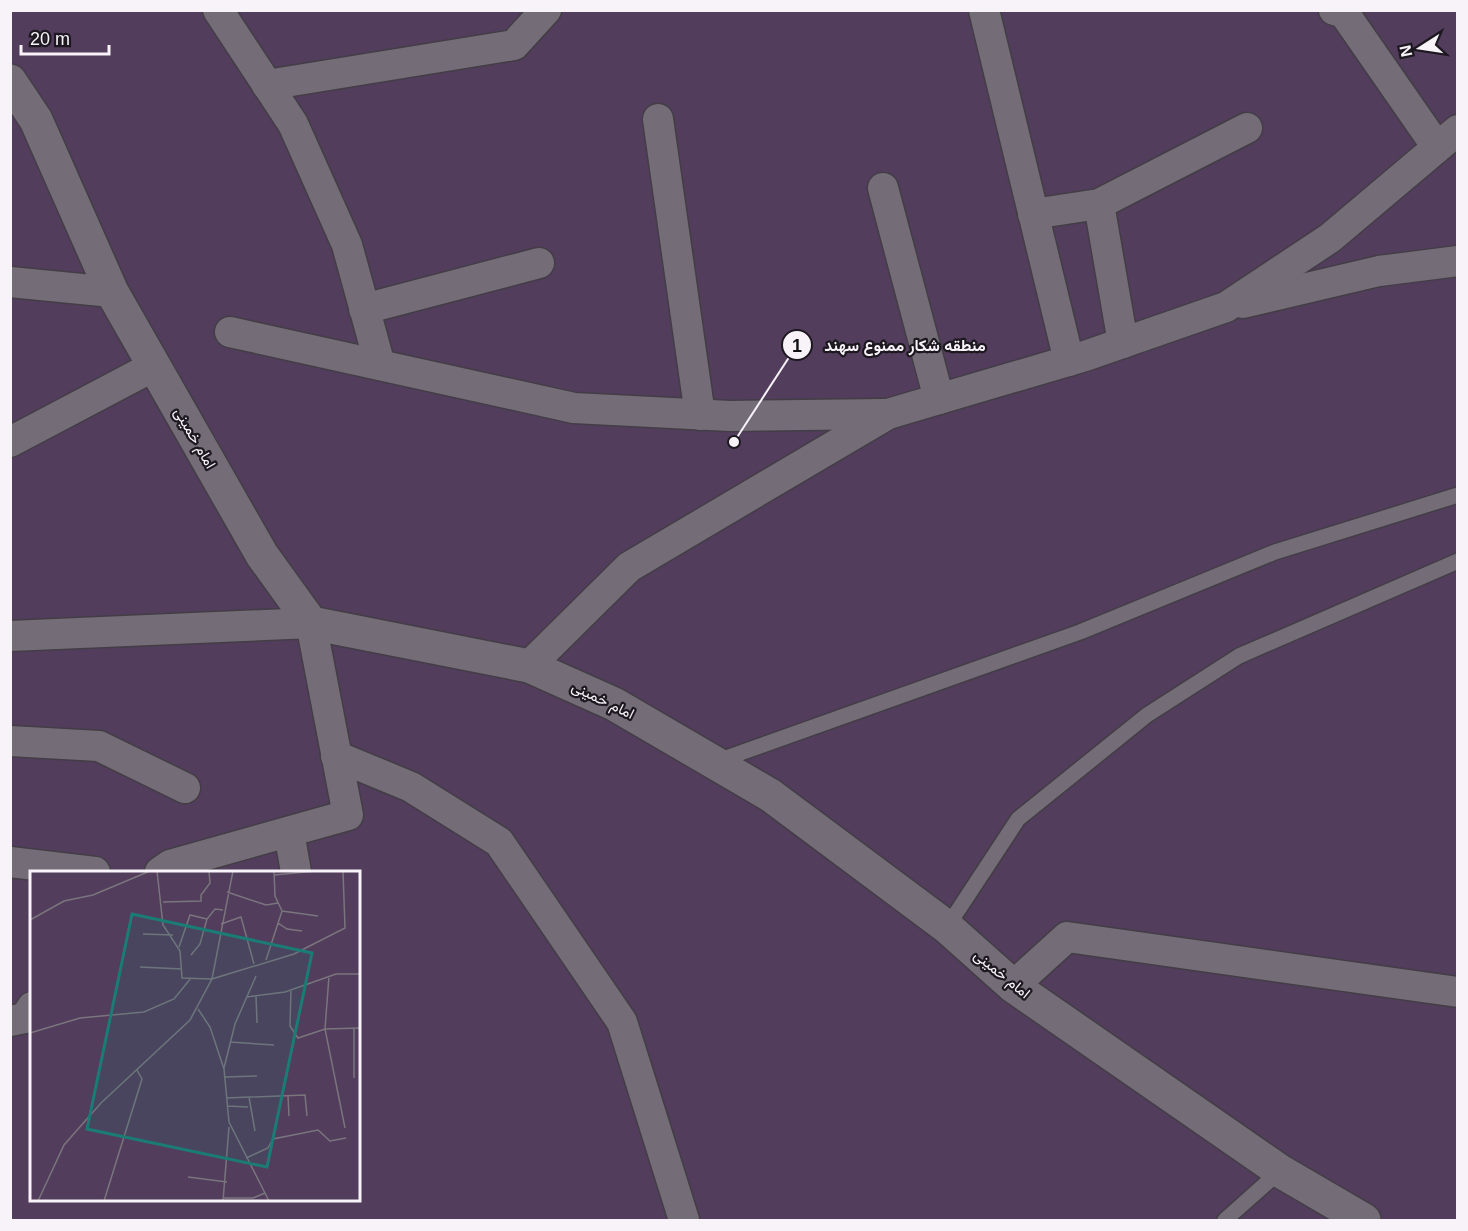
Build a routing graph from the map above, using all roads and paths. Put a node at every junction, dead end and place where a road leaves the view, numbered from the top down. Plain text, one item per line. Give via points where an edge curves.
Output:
1 (218, 10) edge
2 (546, 10) edge
3 (984, 10) edge
4 (1334, 10) edge
5 (10, 81) edge
6 (267, 85) junction
7 (658, 119) dead end
8 (1247, 128) dead end
9 (1447, 138) edge
10 (883, 188) dead end
11 (1099, 204) junction
12 (1033, 214) junction
13 (1458, 261) edge
14 (539, 263) dead end
15 (10, 282) edge
16 (112, 292) junction
17 (1226, 307) junction
18 (364, 309) junction
19 (230, 332) dead end
20 (1123, 343) junction
21 (1069, 361) junction
22 (380, 365) junction
23 (154, 366) junction
24 (939, 399) junction
25 (888, 414) junction
26 (700, 415) junction
27 (10, 442) edge
28 (1458, 495) edge
29 (1458, 561) edge
30 (311, 623) junction
31 (10, 636) edge
32 (529, 666) junction
33 (10, 741) edge
34 (336, 756) junction
35 (715, 762) junction
36 (185, 788) dead end
37 (289, 832) junction
38 (10, 862) edge
39 (80, 871) edge
40 (163, 871) edge
41 (296, 871) edge
42 (946, 927) junction
43 (1013, 986) junction
44 (1458, 992) edge
45 (30, 1010) edge
46 (10, 1021) edge
47 (1280, 1171) junction
48 (684, 1221) edge
49 (1225, 1221) edge
50 (1364, 1221) edge

1 - 6 street
2 - 6 street via 514,45
3 - 12 street
4 - 9 street via 1344,14
5 - 16 street, امام خمینی via 36,120
6 - 18 street via 293,124 347,245
7 - 26 street
8 - 11 street
9 - 17 street via 1330,238
10 - 24 street
11 - 12 street
11 - 20 street
12 - 21 street
13 - 17 street via 1379,271
14 - 18 street
15 - 16 street
16 - 23 street, امام خمینی
17 - 20 street
18 - 22 street
19 - 22 street
20 - 21 street
21 - 24 street
22 - 26 street via 574,408
23 - 27 street
23 - 30 street, امام خمینی via 262,555
24 - 25 street
25 - 26 street
25 - 32 street via 629,567
28 - 35 lane via 1275,552 1080,632
29 - 42 lane via 1239,656 1147,715 1018,819
30 - 31 street
30 - 32 street, امام خمینی
30 - 34 street
32 - 35 street, امام خمینی via 614,704
33 - 36 street via 99,746
34 - 37 street via 348,815
34 - 48 street via 411,787 499,842 622,1022
35 - 42 street, امام خمینی via 770,795
37 - 40 street
37 - 41 street
38 - 39 street
42 - 43 street, امام خمینی
43 - 44 street via 1066,937
43 - 47 street, امام خمینی
45 - 46 street via 25,1018
47 - 49 lane
47 - 50 street, امام خمینی

